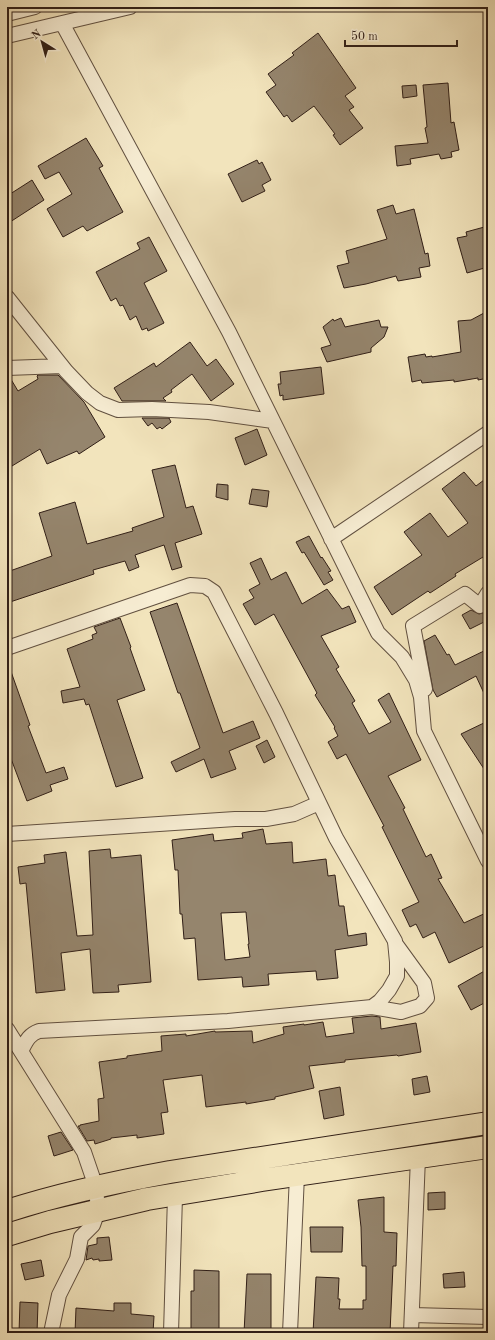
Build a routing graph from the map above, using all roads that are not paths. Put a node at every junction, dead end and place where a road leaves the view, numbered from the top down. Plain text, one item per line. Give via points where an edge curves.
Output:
1 (35, 7) edge
2 (130, 7) edge
3 (7, 14) edge
4 (62, 23) junction
5 (7, 36) edge
6 (7, 297) edge
7 (62, 366) junction
8 (7, 368) edge
9 (273, 421) junction
10 (488, 433) edge
11 (331, 538) junction
12 (488, 594) edge
13 (7, 648) edge
14 (424, 731) junction
15 (319, 803) junction
16 (7, 834) edge
17 (488, 861) edge
18 (394, 942) junction
19 (372, 1007) junction
20 (7, 1029) edge
21 (7, 1043) edge
22 (21, 1052) junction
23 (488, 1123) edge
24 (488, 1147) edge
25 (418, 1157) junction
26 (297, 1175) junction
27 (96, 1187) junction
28 (174, 1196) junction
29 (7, 1211) edge
30 (98, 1211) junction
31 (7, 1235) edge
32 (412, 1315) junction
33 (488, 1317) edge
34 (51, 1333) edge
35 (170, 1333) edge
36 (290, 1333) edge
37 (411, 1333) edge

1 - 3 street
2 - 4 street
4 - 5 street
4 - 9 street via 229,332
6 - 7 street
7 - 8 street
7 - 9 street via 87,393 100,403 118,410 209,412
9 - 11 street
10 - 11 street
11 - 14 street via 378,633 402,657 416,680 421,697
12 - 14 street via 480,606 465,594 414,626 428,705
13 - 15 street via 190,585 205,586 214,592 218,599
14 - 17 street
15 - 16 street via 294,814 266,819
15 - 18 street
18 - 19 street via 397,976 389,990
18 - 19 street via 424,983 427,998 420,1006 401,1012
19 - 22 street via 228,1021 39,1031 27,1039
20 - 22 street
21 - 22 street
22 - 27 street via 84,1152
23 - 27 highway via 177,1171
24 - 25 highway
25 - 26 highway
25 - 32 street
26 - 28 highway
26 - 36 street
27 - 29 highway
27 - 30 street
28 - 30 highway
28 - 35 street
30 - 31 highway
30 - 34 street via 93,1225 81,1237 77,1259 58,1295
32 - 33 street
32 - 37 street

